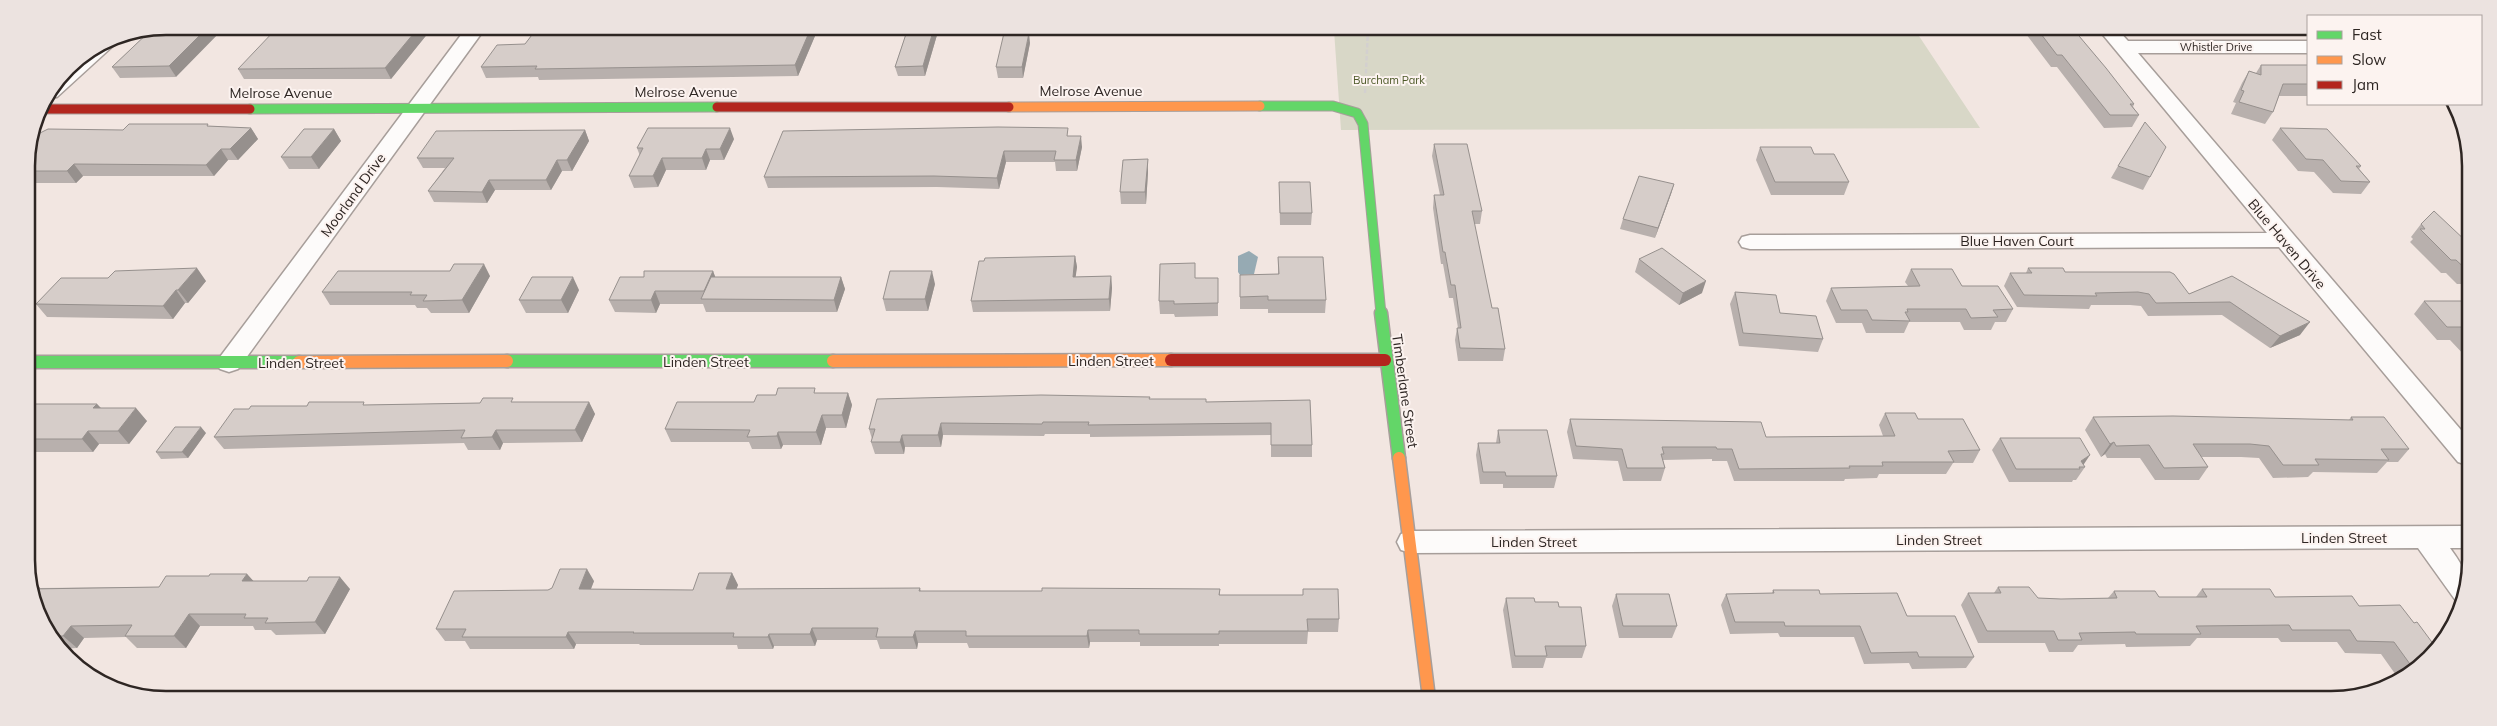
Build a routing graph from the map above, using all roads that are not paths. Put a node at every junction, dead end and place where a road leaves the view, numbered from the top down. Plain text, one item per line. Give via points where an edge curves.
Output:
1 (471, 35) edge
2 (2112, 35) edge
3 (2307, 47) edge
4 (2123, 48) junction
5 (416, 108) junction
6 (49, 109) edge
7 (1357, 113) joint
8 (2283, 240) junction
9 (1750, 242) dead end
10 (1385, 360) junction
11 (35, 362) edge
12 (229, 364) junction
13 (2462, 449) edge
14 (2462, 537) edge
15 (2424, 538) junction
16 (1411, 542) junction
17 (2460, 584) edge
18 (1428, 691) edge

1 - 5 street, Moorland Drive
2 - 4 street, Blue Haven Drive
3 - 4 street, Whistler Drive
4 - 8 street, Blue Haven Drive
5 - 6 street, Melrose Avenue
5 - 7 street, Melrose Avenue via 1333,106
5 - 12 street, Moorland Drive
7 - 10 street, Timberlane Street via 1363,124
8 - 9 street, Blue Haven Court
8 - 13 street, Blue Haven Drive
10 - 12 street, Linden Street
10 - 16 street, Timberlane Street
11 - 12 street, Linden Street
14 - 15 street, Linden Street
15 - 16 street, Linden Street
15 - 17 street
16 - 18 street, Timberlane Street

